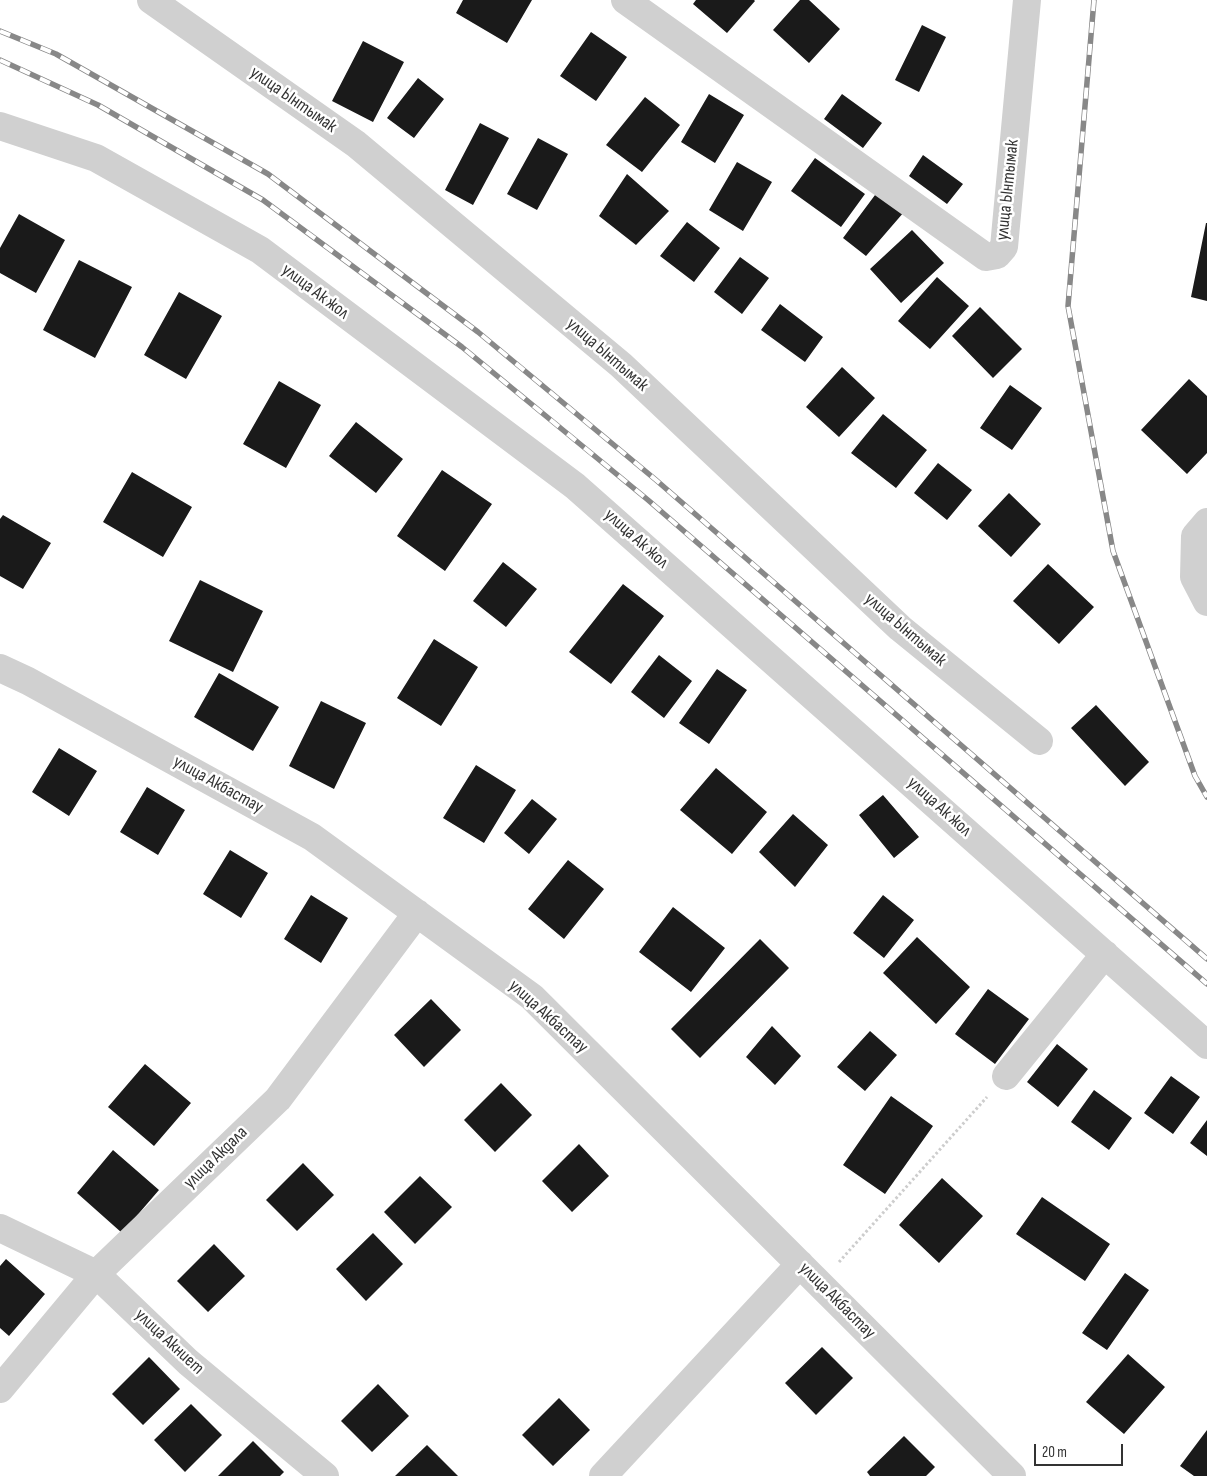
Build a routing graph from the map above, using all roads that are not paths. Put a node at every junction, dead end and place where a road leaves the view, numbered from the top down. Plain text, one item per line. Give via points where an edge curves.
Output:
1 (151, 0) edge
2 (625, 0) edge
3 (1027, 0) edge
4 (0, 126) edge
5 (1207, 522) edge
6 (1207, 602) edge
7 (0, 668) edge
8 (1039, 741) dead end
9 (417, 913) junction
10 (1104, 954) junction
11 (1207, 1045) edge
12 (1006, 1076) road end
13 (0, 1228) edge
14 (800, 1264) junction
15 (96, 1274) junction
16 (0, 1389) edge
17 (325, 1476) edge
18 (603, 1476) edge
19 (1012, 1476) edge

1 - 8 street, улица Ынтымак via 356,144 621,365 900,628
2 - 3 street, улица Ынтымак via 986,257 997,255 1004,247
4 - 10 street, улица Ак жол via 96,158 260,250 575,486
5 - 6 street via 1195,536 1194,577
7 - 9 street, улица Акбастау via 312,837
9 - 14 street, улица Акбастау via 532,998
9 - 15 street, улица Акдала via 278,1099
10 - 11 street, улица Ак жол
10 - 12 street
13 - 15 street, улица Акниет
14 - 18 street
14 - 19 street, улица Акбастау
15 - 16 street, улица Акдала
15 - 17 street, улица Акниет via 188,1362

